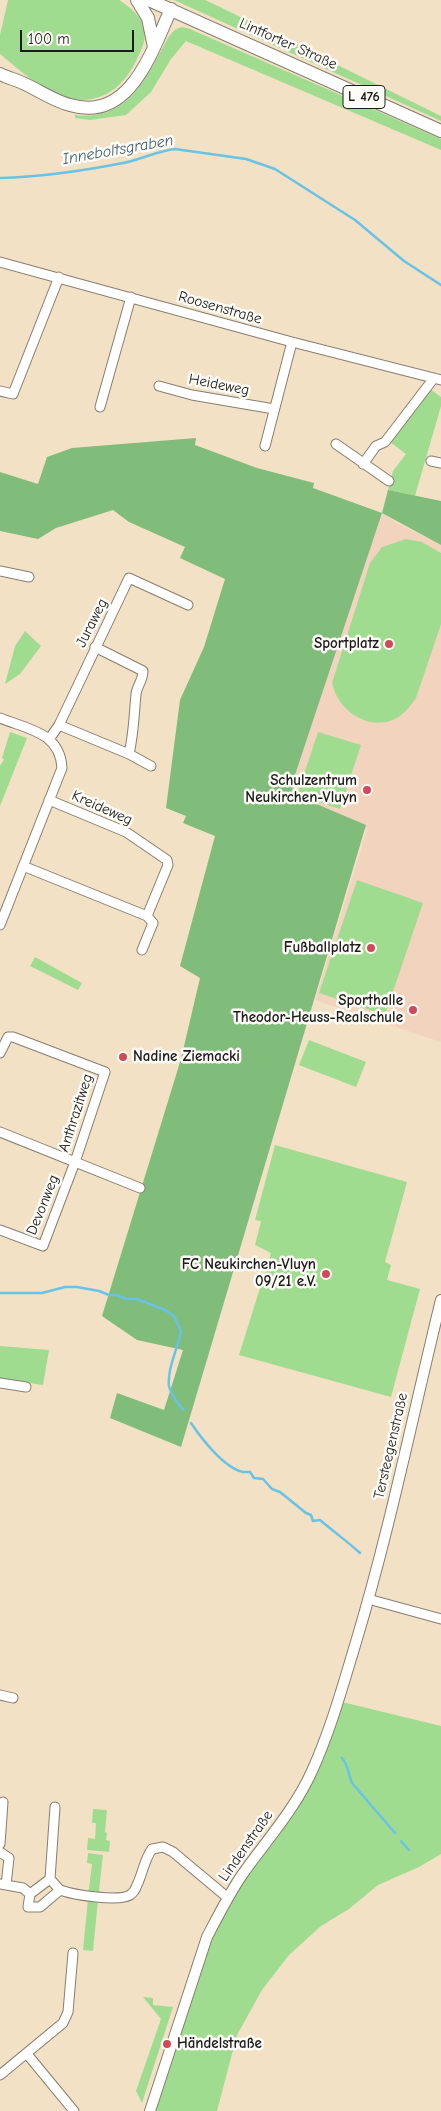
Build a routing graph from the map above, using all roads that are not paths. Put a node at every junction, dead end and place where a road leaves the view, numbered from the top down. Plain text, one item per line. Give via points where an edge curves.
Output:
1 (137, 0) edge
2 (149, 0) edge
3 (171, 9) junction
4 (154, 47) junction
5 (0, 63) edge
6 (0, 74) edge
7 (24, 83) junction
8 (441, 131) edge
9 (0, 262) edge
10 (60, 277) junction
11 (131, 297) junction
12 (292, 342) junction
13 (437, 379) edge
14 (159, 386) dead end
15 (0, 391) edge
16 (100, 407) dead end
17 (274, 409) junction
18 (336, 444) dead end
19 (265, 446) dead end
20 (431, 461) dead end
21 (441, 463) edge
22 (363, 464) junction
23 (389, 481) dead end
24 (0, 571) edge
25 (29, 577) dead end
26 (188, 605) dead end
27 (95, 647) junction
28 (0, 718) edge
29 (59, 725) junction
30 (50, 738) junction
31 (129, 754) junction
32 (151, 766) dead end
33 (49, 800) junction
34 (23, 866) junction
35 (147, 916) junction
36 (0, 925) edge
37 (142, 950) dead end
38 (0, 1054) edge
39 (0, 1132) edge
40 (75, 1162) junction
41 (140, 1188) dead end
42 (0, 1230) edge
43 (441, 1300) edge
44 (0, 1383) edge
45 (26, 1387) dead end
46 (368, 1599) junction
47 (441, 1619) edge
48 (0, 1695) edge
49 (13, 1698) dead end
50 (3, 1802) dead end
51 (55, 1807) dead end
52 (0, 1844) edge
53 (0, 1852) edge
54 (50, 1879) junction
55 (3, 1884) edge
56 (60, 1890) junction
57 (30, 1894) junction
58 (228, 1898) junction
59 (73, 1953) dead end
60 (27, 2054) junction
61 (2, 2071) edge
62 (74, 2111) edge
63 (150, 2111) edge

1 - 4 main road via 148,18
2 - 3 main road, Lintforter Straße / L 476
3 - 4 main road
3 - 8 main road, Lintforter Straße / L 476
4 - 7 main road via 139,77 125,93 94,108 72,106
5 - 7 main road
6 - 7 main road
9 - 10 street, Roosenstraße
10 - 11 street, Roosenstraße
10 - 15 street via 13,394
11 - 12 street, Roosenstraße
11 - 16 street
12 - 13 street, Roosenstraße
12 - 17 street
13 - 22 street, Roosenstraße
14 - 17 street, Heideweg
17 - 19 street
18 - 22 street
20 - 21 street
22 - 23 street
24 - 25 street
26 - 27 street, Juraweg via 130,578
27 - 29 street, Juraweg
27 - 31 street via 143,671
28 - 30 street
29 - 30 street, Juraweg
29 - 31 street
30 - 33 street via 60,753 62,768
31 - 32 street
33 - 34 street
33 - 35 street, Kreideweg via 126,832 167,860 168,866
34 - 35 street
34 - 36 street
35 - 37 street, Kreideweg via 153,924
38 - 40 street, Anthrazitweg via 8,1037 13,1037 105,1072
39 - 40 street
40 - 41 street
40 - 42 street, Devonweg via 43,1246
43 - 46 street, Tersteegenstraße
44 - 45 street
46 - 47 street
46 - 58 street, Lindenstraße via 338,1701 311,1773
48 - 49 street
50 - 52 street
51 - 54 street
53 - 55 street via 9,1858
54 - 56 street
54 - 57 street
55 - 57 street via 23,1888
56 - 57 street via 40,1907 34,1908 28,1907
56 - 58 street via 116,1898 132,1894 146,1857 152,1849 162,1847 173,1852
58 - 63 street, Lindenstraße via 198,1963
59 - 60 street via 68,2012 63,2023
60 - 61 street
60 - 62 street

